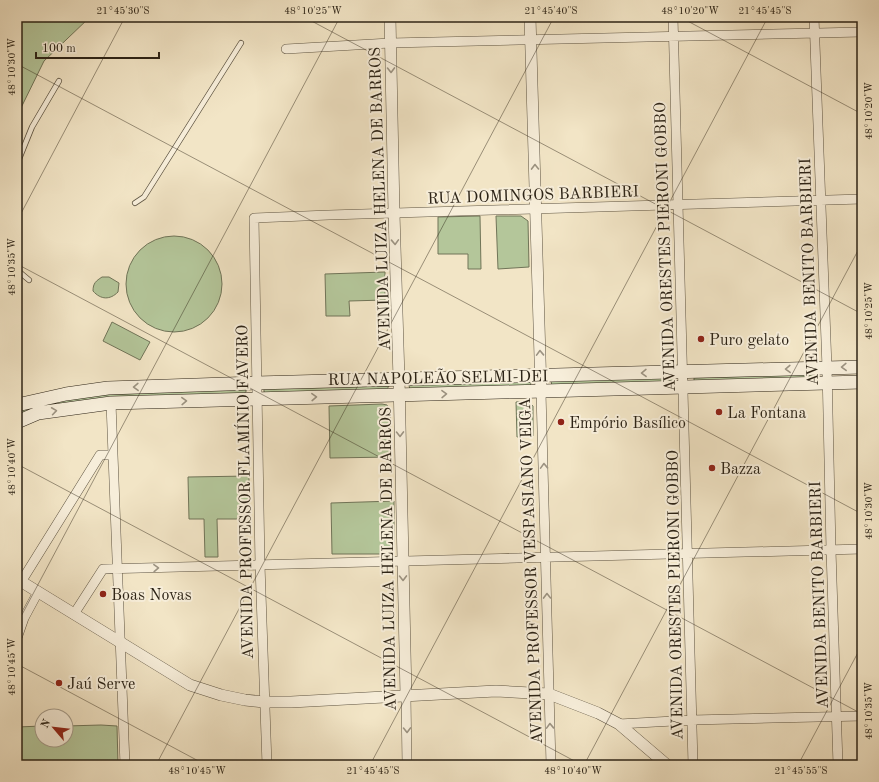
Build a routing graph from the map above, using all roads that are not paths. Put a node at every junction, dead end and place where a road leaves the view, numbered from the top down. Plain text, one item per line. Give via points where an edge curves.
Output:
1 (390, 17) edge
2 (530, 17) edge
3 (673, 17) edge
4 (814, 17) edge
5 (815, 32) junction
6 (862, 32) edge
7 (673, 36) junction
8 (531, 40) junction
9 (241, 43) dead end
10 (390, 43) junction
11 (286, 49) dead end
12 (58, 81) dead end
13 (17, 164) edge
14 (862, 199) edge
15 (820, 200) junction
16 (135, 203) dead end
17 (678, 205) junction
18 (536, 208) junction
19 (394, 213) junction
20 (254, 218) joint
21 (17, 270) edge
22 (29, 280) dead end
23 (862, 367) edge
24 (827, 368) junction
25 (683, 372) junction
26 (540, 375) junction
27 (399, 379) junction
28 (862, 382) edge
29 (256, 383) junction
30 (827, 383) junction
31 (684, 387) junction
32 (541, 392) junction
33 (400, 395) junction
34 (256, 399) junction
35 (111, 403) junction
36 (17, 405) edge
37 (17, 422) edge
38 (113, 455) junction
39 (862, 549) edge
40 (831, 550) junction
41 (688, 554) junction
42 (546, 557) junction
43 (403, 562) junction
44 (260, 565) junction
45 (117, 569) junction
46 (19, 581) edge
47 (38, 592) junction
48 (74, 614) junction
49 (17, 638) edge
50 (119, 642) junction
51 (549, 694) junction
52 (406, 696) junction
53 (264, 702) junction
54 (862, 716) edge
55 (837, 718) junction
56 (692, 720) junction
57 (619, 724) junction
58 (125, 765) edge
59 (267, 765) edge
60 (407, 765) edge
61 (551, 765) edge
62 (667, 765) edge
63 (693, 765) edge
64 (838, 765) edge

1 - 10 street, AVENIDA LUIZA HELENA DE BARROS
2 - 8 street, AVENIDA PROFESSOR VESPASIANO VEIGA
3 - 7 street, AVENIDA ORESTES PIERONI GOBBO
4 - 5 street, AVENIDA BENITO BARBIERI
5 - 6 street
5 - 7 street
5 - 15 street, AVENIDA BENITO BARBIERI
7 - 8 street
7 - 17 street, AVENIDA ORESTES PIERONI GOBBO
8 - 10 street
18 -> 8 street, AVENIDA PROFESSOR VESPASIANO VEIGA
9 - 16 lane via 144,197
10 - 11 street
10 -> 19 street, AVENIDA LUIZA HELENA DE BARROS
12 - 13 lane via 32,127
14 - 15 street, RUA DOMINGOS BARBIERI
15 - 17 street, RUA DOMINGOS BARBIERI
15 - 24 street, AVENIDA BENITO BARBIERI
17 - 18 street, RUA DOMINGOS BARBIERI
17 - 25 street, AVENIDA ORESTES PIERONI GOBBO
18 - 19 street, RUA DOMINGOS BARBIERI
26 -> 18 street, AVENIDA PROFESSOR VESPASIANO VEIGA
19 - 20 street, RUA DOMINGOS BARBIERI
19 -> 27 street, AVENIDA LUIZA HELENA DE BARROS
20 - 29 street, AVENIDA PROFESSOR FLAMÍNIO FAVERO
21 - 22 lane
23 -> 24 main road, RUA NAPOLEÃO SELMI-DEI
24 -> 25 main road, RUA NAPOLEÃO SELMI-DEI
24 - 30 street, AVENIDA BENITO BARBIERI
25 -> 26 main road, RUA NAPOLEÃO SELMI-DEI
25 - 31 street, AVENIDA ORESTES PIERONI GOBBO
26 - 27 main road, RUA NAPOLEÃO SELMI-DEI
26 - 32 street, AVENIDA PROFESSOR VESPASIANO VEIGA
27 - 29 main road, RUA NAPOLEÃO SELMI-DEI
27 - 33 street, AVENIDA LUIZA HELENA DE BARROS
28 - 30 main road, RUA NAPOLEÃO SELMI-DEI
29 - 34 street, AVENIDA PROFESSOR FLAMÍNIO FAVERO
29 -> 36 main road, RUA NAPOLEÃO SELMI-DEI via 108,388
30 - 31 main road, RUA NAPOLEÃO SELMI-DEI
30 - 40 street, AVENIDA BENITO BARBIERI
31 - 32 main road, RUA NAPOLEÃO SELMI-DEI
31 - 41 street, AVENIDA ORESTES PIERONI GOBBO
33 -> 32 main road, RUA NAPOLEÃO SELMI-DEI
42 -> 32 street, AVENIDA PROFESSOR VESPASIANO VEIGA
34 -> 33 main road, RUA NAPOLEÃO SELMI-DEI
33 -> 43 street, AVENIDA LUIZA HELENA DE BARROS
35 -> 34 main road, RUA NAPOLEÃO SELMI-DEI
34 - 44 street, AVENIDA PROFESSOR FLAMÍNIO FAVERO
37 -> 35 main road, RUA NAPOLEÃO SELMI-DEI via 38,413
35 - 38 street
38 - 45 street
38 - 46 street via 100,455
39 - 40 street
40 - 41 street
40 - 55 street, AVENIDA BENITO BARBIERI
41 - 42 street
41 - 56 street, AVENIDA ORESTES PIERONI GOBBO
42 - 43 street
51 -> 42 street, AVENIDA PROFESSOR VESPASIANO VEIGA
43 - 44 street
43 -> 52 street, AVENIDA LUIZA HELENA DE BARROS
45 -> 44 street
44 - 53 street, AVENIDA PROFESSOR FLAMÍNIO FAVERO
45 - 48 street via 103,569
45 - 50 street
46 - 47 street
47 - 48 street
47 - 49 street
48 - 50 street
50 - 53 street via 190,686 221,695
50 - 58 street
51 - 52 street via 496,691
51 - 57 street
61 -> 51 street, AVENIDA PROFESSOR VESPASIANO VEIGA
52 - 53 street
52 -> 60 street, AVENIDA LUIZA HELENA DE BARROS
53 - 59 street, AVENIDA PROFESSOR FLAMÍNIO FAVERO
54 - 55 street
55 - 56 street
55 - 64 street, AVENIDA BENITO BARBIERI
56 - 57 street
56 - 63 street, AVENIDA ORESTES PIERONI GOBBO
57 - 62 street

